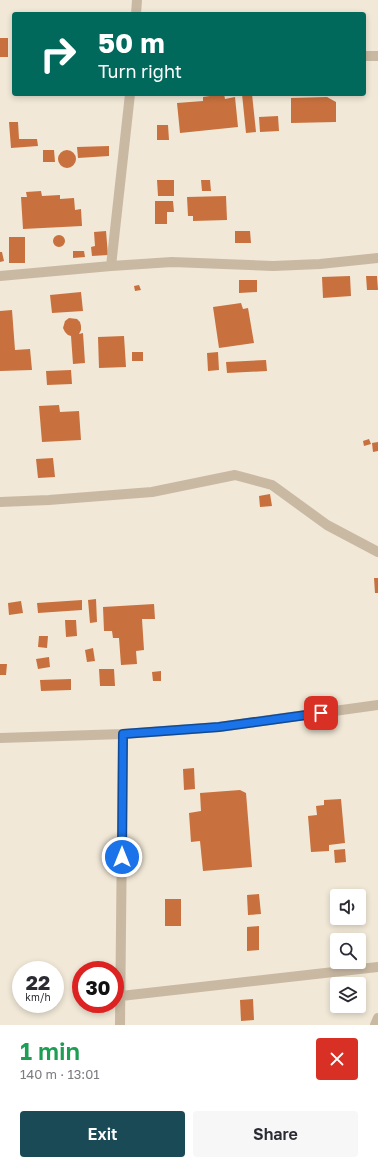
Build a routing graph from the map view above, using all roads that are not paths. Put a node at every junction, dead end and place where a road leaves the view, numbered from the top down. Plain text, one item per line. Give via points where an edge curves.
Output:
1 (137, 0) edge
2 (136, 12) edge
3 (366, 56) edge
4 (378, 56) edge
5 (130, 96) edge
6 (378, 258) edge
7 (111, 266) junction
8 (0, 276) edge
9 (0, 502) edge
10 (378, 552) edge
11 (378, 705) edge
12 (123, 734) junction
13 (0, 738) edge
14 (121, 961) edge
15 (378, 967) edge
16 (124, 996) edge
17 (120, 1013) edge
18 (378, 1018) edge
19 (120, 1025) edge
20 (375, 1025) edge

1 - 2 street
3 - 4 street
5 - 7 street
6 - 7 street via 273,266 172,262
7 - 8 street
9 - 10 street via 152,492 235,474 272,485 327,525
11 - 12 street via 219,727
12 - 13 street
12 - 14 street
15 - 16 street
17 - 19 street
18 - 20 street

